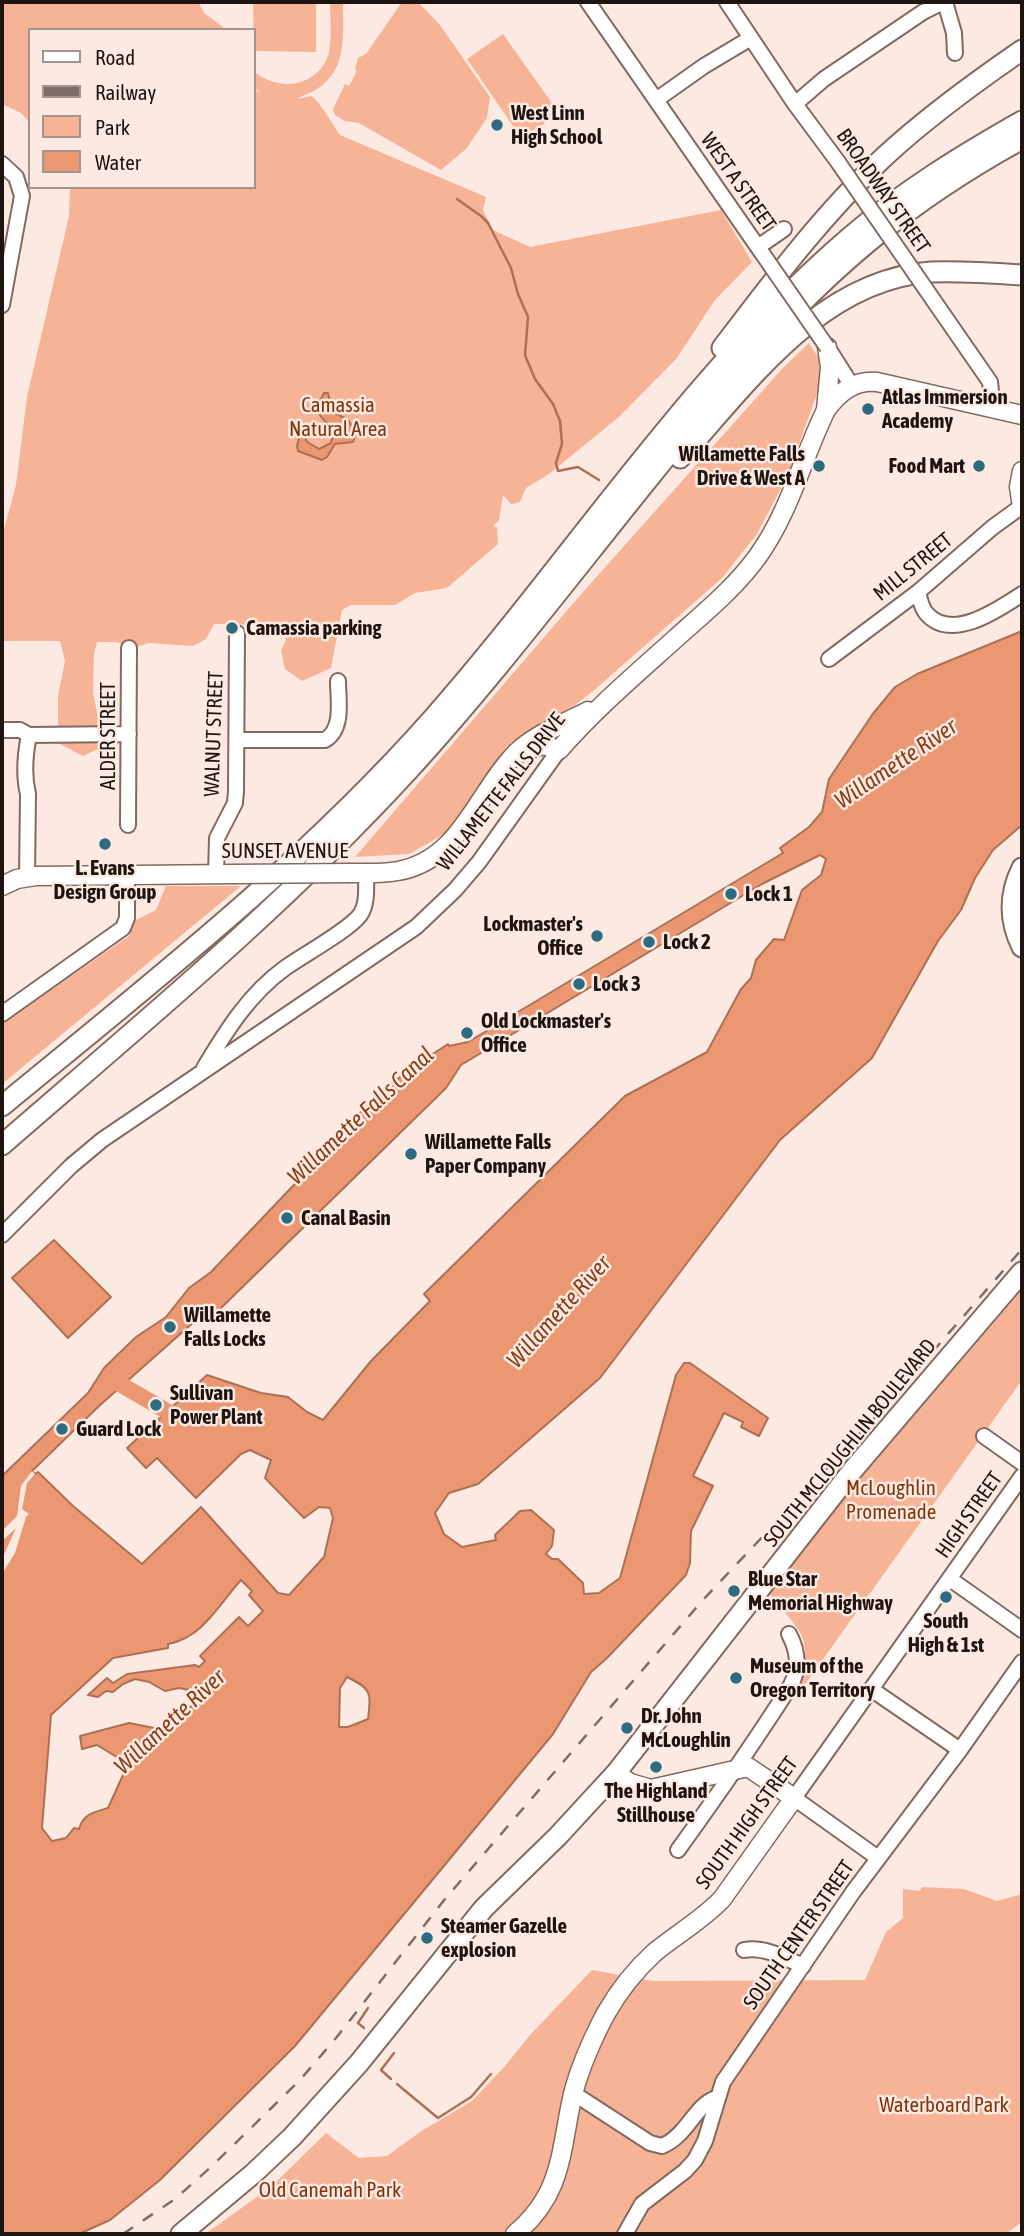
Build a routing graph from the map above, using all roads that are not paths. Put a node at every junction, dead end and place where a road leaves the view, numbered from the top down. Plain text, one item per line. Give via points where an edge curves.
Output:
1 (588, 2) edge
2 (727, 2) edge
3 (944, 2) edge
4 (751, 38) junction
5 (1022, 50) edge
6 (955, 53) dead end
7 (656, 100) junction
8 (795, 104) junction
9 (1022, 121) edge
10 (1022, 139) edge
11 (2, 164) edge
12 (784, 229) dead end
13 (760, 250) junction
14 (1022, 275) edge
15 (2, 305) edge
16 (827, 347) junction
17 (852, 386) junction
18 (703, 387) junction
19 (826, 410) junction
20 (1010, 410) edge
21 (1022, 423) edge
22 (1022, 471) edge
23 (1022, 506) edge
24 (572, 573) junction
25 (918, 592) junction
26 (1022, 594) edge
27 (237, 633) dead end
28 (129, 648) dead end
29 (829, 659) dead end
30 (338, 681) dead end
31 (600, 705) junction
32 (2, 730) edge
33 (129, 734) junction
34 (29, 735) junction
35 (237, 740) junction
36 (559, 750) junction
37 (516, 754) junction
38 (128, 825) dead end
39 (1022, 868) edge
40 (358, 873) junction
41 (216, 874) junction
42 (127, 875) junction
43 (10, 879) edge
44 (1022, 947) edge
45 (2, 1014) edge
46 (202, 1073) junction
47 (2, 1106) edge
48 (2, 1145) edge
49 (2, 1235) edge
50 (1022, 1272) edge
51 (984, 1436) dead end
52 (1022, 1463) edge
53 (1022, 1476) edge
54 (950, 1579) junction
55 (1022, 1630) edge
56 (789, 1634) dead end
57 (1022, 1662) edge
58 (871, 1689) junction
59 (960, 1750) junction
60 (736, 1769) junction
61 (616, 1773) junction
62 (794, 1798) junction
63 (678, 1850) dead end
64 (878, 1858) junction
65 (744, 1950) dead end
66 (803, 1966) junction
67 (573, 2094) junction
68 (716, 2098) junction
69 (181, 2234) edge
70 (515, 2234) edge
71 (625, 2234) edge

1 - 7 street, WEST A STREET
2 - 4 street, BROADWAY STREET
3 - 6 street
3 - 8 street via 824,79
4 - 7 street
4 - 8 street, BROADWAY STREET
5 - 18 highway via 921,125 845,197 711,363
7 - 13 street, WEST A STREET
8 - 20 street, BROADWAY STREET, bridge
9 - 18 highway via 938,171 862,227 775,307
10 - 24 highway via 904,214 813,293 713,397
11 - 15 street via 16,177 22,197
12 - 13 street
13 - 16 street, WEST A STREET, bridge
14 - 24 highway via 930,272 879,283 830,307 778,351
16 - 17 street, WEST A STREET
16 - 19 main road
17 - 19 main road, WILLAMETTE FALLS DRIVE
17 - 20 main road via 891,384
18 - 47 highway via 435,716 357,799 221,925
19 - 31 main road, WILLAMETTE FALLS DRIVE via 788,505 757,558 721,598
20 - 21 main road
22 - 23 main road
23 - 25 street, MILL STREET
24 - 48 highway via 407,772 331,850 239,938
25 - 26 street via 924,611 935,621 949,624 989,616
25 - 29 street, MILL STREET
27 - 35 street, WALNUT STREET
28 - 33 street, ALDER STREET
30 - 35 street via 337,726 325,740
31 - 36 main road, WILLAMETTE FALLS DRIVE
31 - 37 main road, SUNSET AVENUE via 538,737
32 - 34 street
33 - 34 street
33 - 38 street, ALDER STREET
34 - 43 street via 25,759 28,794
35 - 41 street, WALNUT STREET via 235,803 217,838
36 - 37 main road via 543,745
36 - 46 street, WILLAMETTE FALLS DRIVE via 479,862 427,917
37 - 40 main road, SUNSET AVENUE via 443,851 398,872
39 - 44 highway via 1012,909
40 - 41 main road, SUNSET AVENUE, bridge
40 - 46 street via 365,903 357,918 257,991
41 - 42 main road, SUNSET AVENUE
42 - 43 main road, SUNSET AVENUE
42 - 45 street via 123,928
46 - 49 street, WILLAMETTE FALLS DRIVE via 85,1153
50 - 61 highway, SOUTH MCLOUGHLIN BOULEVARD via 845,1480
51 - 52 street
53 - 54 street, HIGH STREET
54 - 55 street
54 - 58 street, SOUTH HIGH STREET
56 - 60 street via 796,1650 795,1678
57 - 59 street, SOUTH CENTER STREET
58 - 59 street
58 - 62 street, SOUTH HIGH STREET
59 - 64 street, SOUTH CENTER STREET
60 - 61 main road via 651,1789 638,1787
60 - 62 main road via 754,1769
60 - 63 street
61 - 69 highway, SOUTH MCLOUGHLIN BOULEVARD via 484,1908 359,2063 292,2137
62 - 64 street
62 - 67 main road, SOUTH HIGH STREET via 722,1899 654,1953 622,1988 590,2046
64 - 66 street, SOUTH CENTER STREET
65 - 66 street via 764,1951
66 - 68 street, SOUTH CENTER STREET
67 - 68 street via 662,2146 680,2136 704,2104
67 - 70 main road, SOUTH HIGH STREET via 552,2185 536,2212
68 - 71 street, SOUTH CENTER STREET via 695,2160 642,2204

